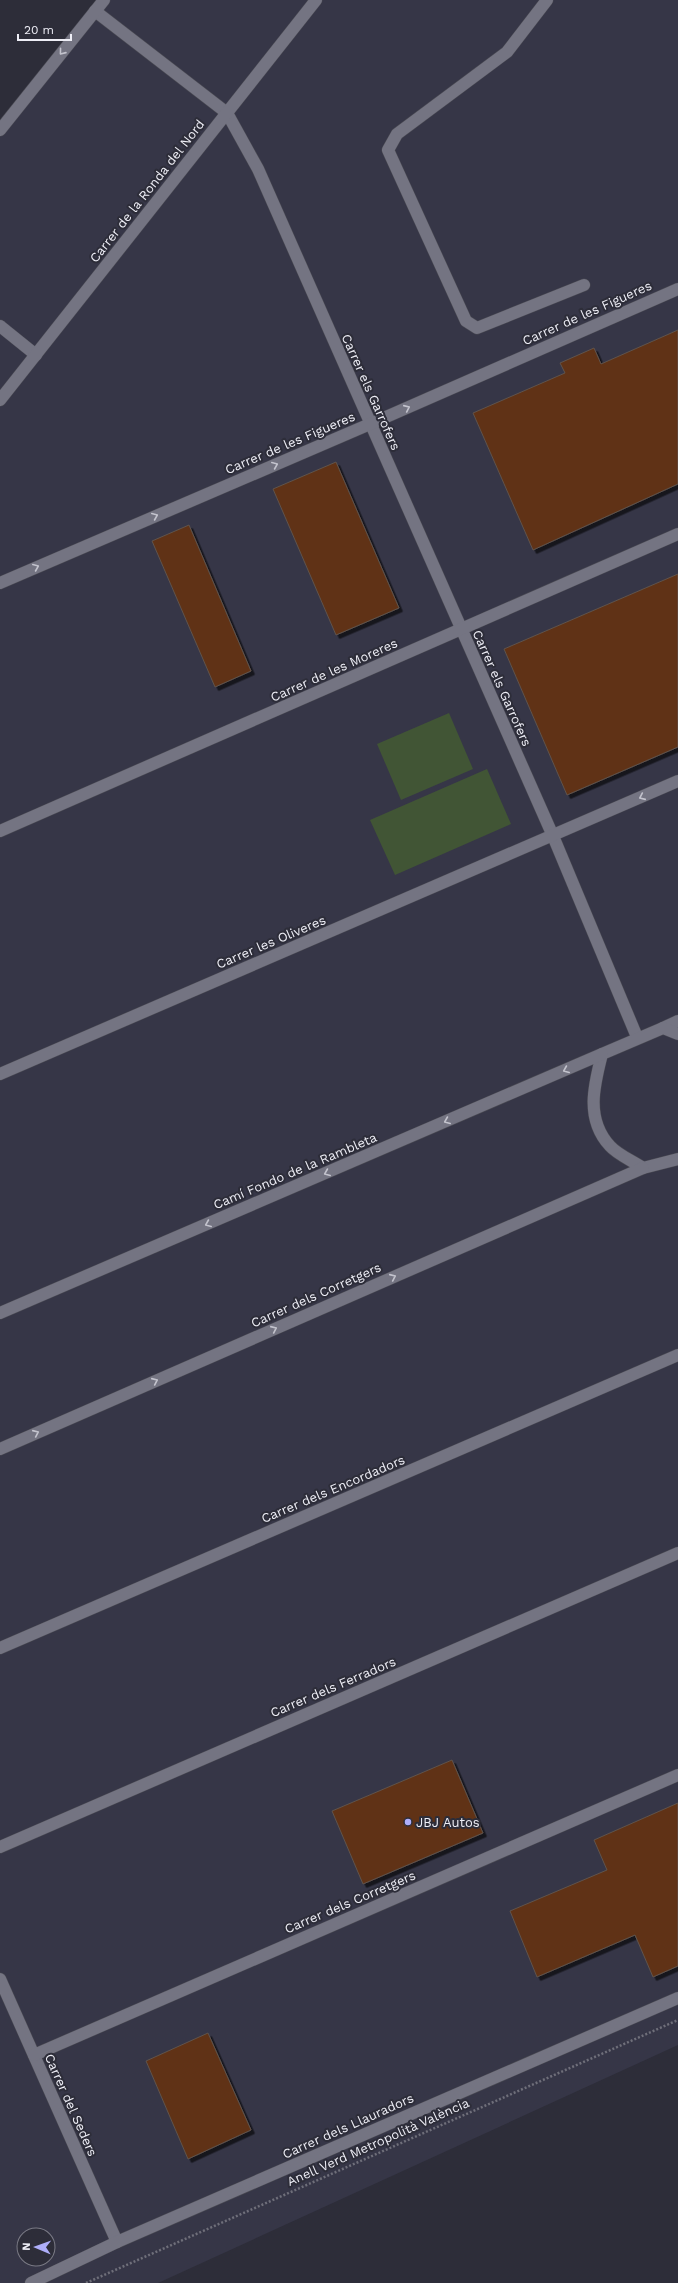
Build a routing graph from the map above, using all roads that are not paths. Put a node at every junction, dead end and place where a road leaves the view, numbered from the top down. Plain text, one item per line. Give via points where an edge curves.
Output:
1 (104, 0) edge
2 (316, 0) edge
3 (547, 0) edge
4 (95, 11) junction
5 (226, 113) junction
6 (0, 130) edge
7 (584, 285) dead end
8 (678, 289) edge
9 (0, 326) edge
10 (36, 355) junction
11 (0, 400) edge
12 (370, 424) junction
13 (678, 534) edge
14 (0, 583) edge
15 (461, 630) junction
16 (678, 781) edge
17 (0, 831) edge
18 (553, 836) junction
19 (678, 1021) edge
20 (663, 1028) junction
21 (678, 1034) edge
22 (637, 1038) junction
23 (602, 1054) junction
24 (0, 1074) edge
25 (678, 1159) edge
26 (644, 1168) junction
27 (0, 1313) edge
28 (678, 1356) edge
29 (0, 1449) edge
30 (678, 1553) edge
31 (0, 1648) edge
32 (678, 1775) edge
33 (0, 1847) edge
34 (0, 1979) edge
35 (678, 1998) edge
36 (5, 2003) edge
37 (34, 2055) junction
38 (117, 2242) junction
39 (31, 2283) edge

1 - 4 street
2 - 5 street, Carrer de la Ronda del Nord
3 - 7 street via 507,52 397,134 388,150 466,321 477,328
4 - 5 street, Carrer els Garrofers
4 -> 6 street
5 - 10 street, Carrer de la Ronda del Nord
5 - 12 street, Carrer els Garrofers via 258,169
12 -> 8 street, Carrer de les Figueres
9 - 10 street
10 - 11 street, Carrer de la Ronda del Nord
14 -> 12 street, Carrer de les Figueres
12 - 15 street, Carrer els Garrofers
13 - 15 street, Carrer de les Moreres
15 - 17 street, Carrer de les Moreres
15 - 18 street, Carrer els Garrofers
16 -> 18 street, Carrer les Oliveres
18 - 22 street, Carrer els Garrofers
18 - 24 street, Carrer les Oliveres
19 - 20 street
20 - 21 street
20 - 22 street, Camí Fondo de la Rambleta
22 - 23 street, Camí Fondo de la Rambleta
23 - 26 street via 592,1092 596,1123 610,1146
23 -> 27 street, Camí Fondo de la Rambleta
25 - 26 street, Carrer dels Corretgers
29 -> 26 street, Carrer dels Corretgers
28 - 31 street, Carrer dels Encordadors
30 - 33 street, Carrer dels Ferradors
32 - 37 street, Carrer dels Corretgers
34 - 36 street, Carrer del Seders
35 - 38 street, Carrer dels Llauradors
36 - 37 street, Carrer del Seders
37 - 38 street, Carrer del Seders
38 - 39 street, Carrer dels Llauradors

